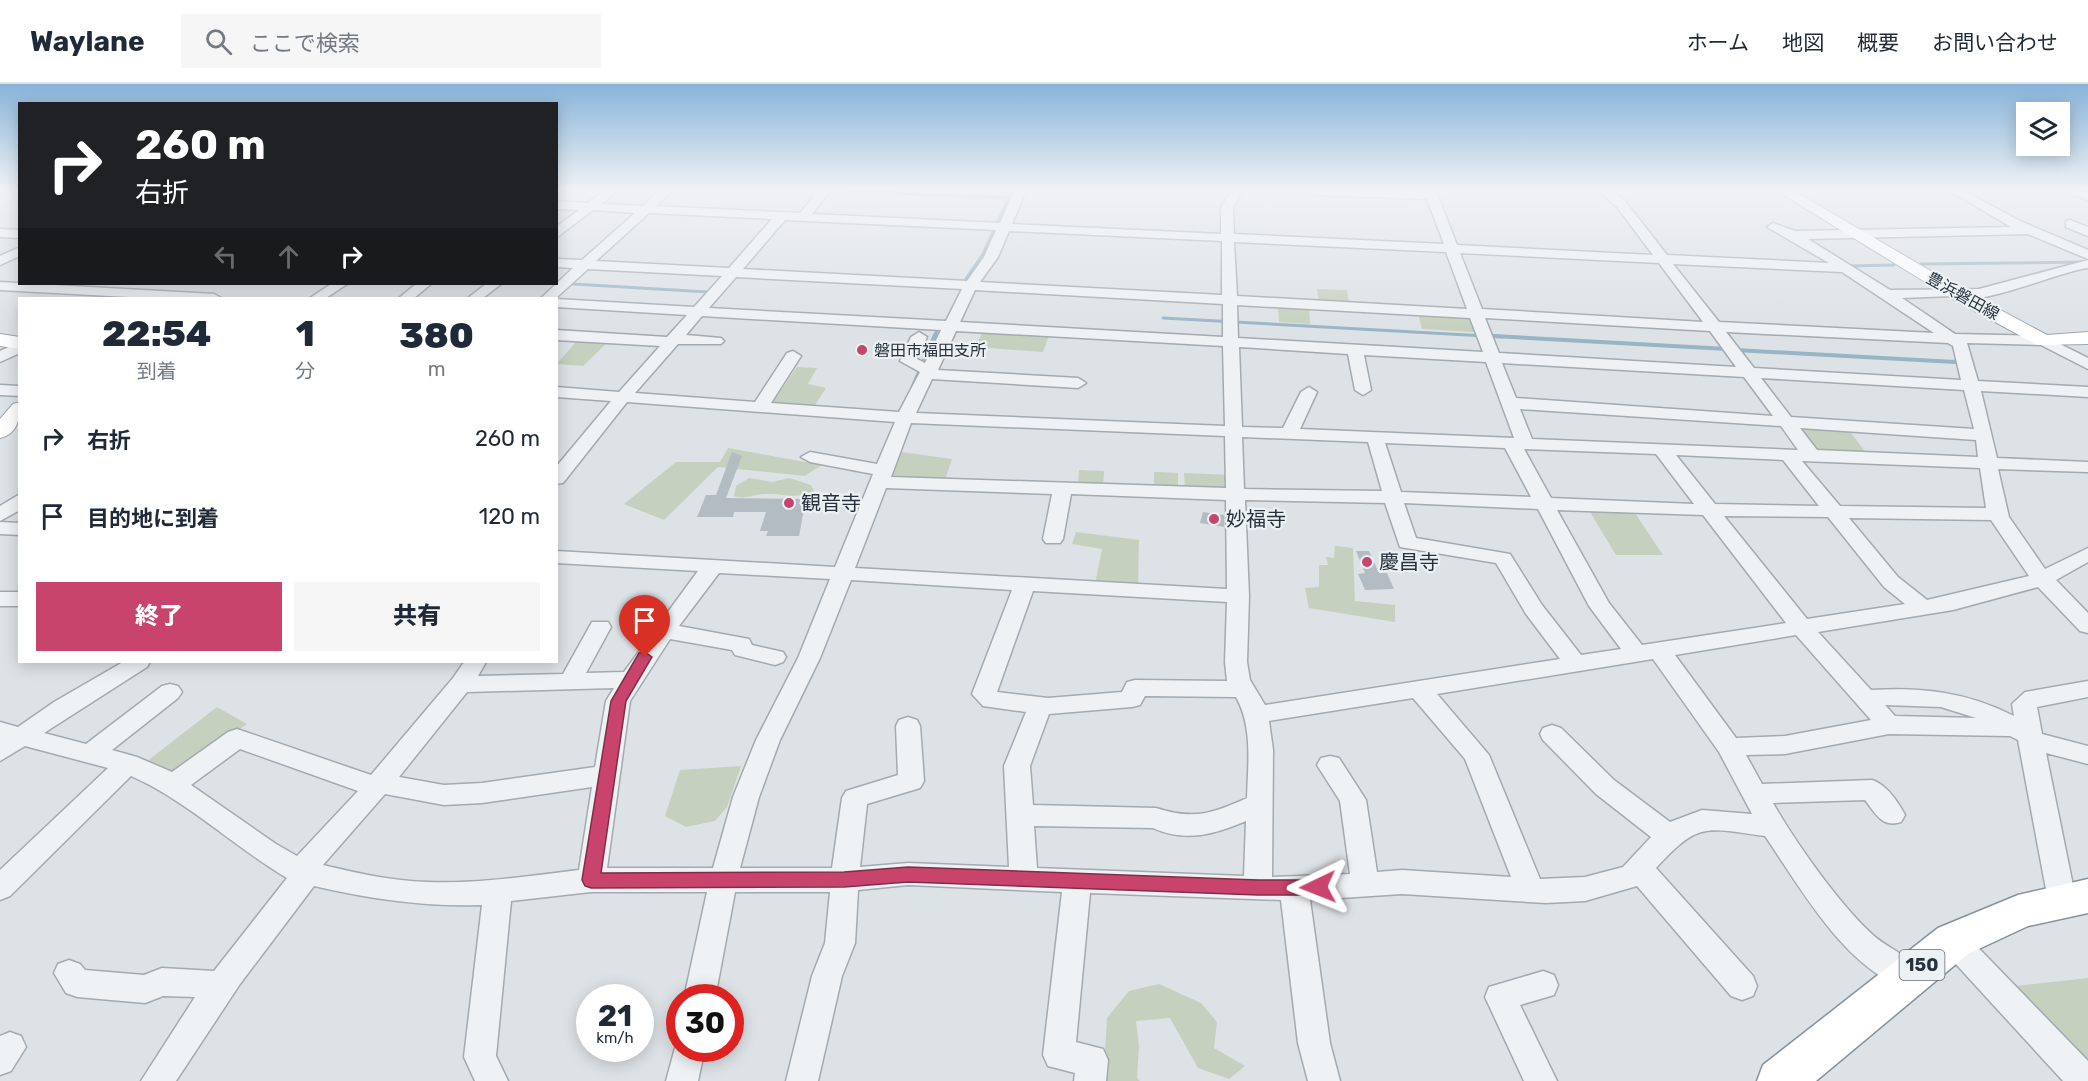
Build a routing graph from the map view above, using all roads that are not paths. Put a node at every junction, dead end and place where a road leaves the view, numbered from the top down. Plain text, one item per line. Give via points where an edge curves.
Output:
1 (1228, 237) edge
2 (615, 238) edge
3 (763, 238) edge
4 (999, 238) edge
5 (1239, 238) edge
6 (1447, 238) edge
7 (1646, 238) edge
8 (1797, 238) edge
9 (1862, 238) edge
10 (2047, 238) edge
11 (1450, 248) junction
12 (18, 252) edge
13 (2088, 255) edge
14 (1662, 259) junction
15 (0, 261) edge
16 (558, 263) edge
17 (2088, 264) edge
18 (585, 265) junction
19 (1845, 268) junction
20 (732, 273) junction
21 (149, 285) edge
22 (338, 285) edge
23 (423, 285) edge
24 (493, 285) edge
25 (0, 286) edge
26 (970, 286) junction
27 (1887, 294) junction
28 (1957, 294) junction
29 (127, 296) edge
30 (170, 297) edge
31 (319, 297) edge
32 (407, 297) edge
33 (476, 297) edge
34 (549, 297) edge
35 (1229, 299) junction
36 (558, 303) edge
37 (699, 312) junction
38 (1475, 313) junction
39 (1714, 326) junction
40 (825, 331) dead end
41 (937, 334) junction
42 (558, 335) edge
43 (1955, 339) junction
44 (2088, 339) edge
45 (0, 340) edge
46 (2044, 340) junction
47 (673, 341) junction
48 (716, 341) dead end
49 (1230, 342) junction
50 (18, 344) edge
51 (18, 346) edge
52 (1355, 349) junction
53 (793, 356) dead end
54 (0, 357) edge
55 (1491, 357) junction
56 (2088, 364) edge
57 (926, 370) junction
58 (1749, 373) junction
59 (1078, 383) dead end
60 (1970, 385) junction
61 (0, 390) edge
62 (1363, 390) dead end
63 (18, 391) edge
64 (558, 392) edge
65 (1309, 392) dead end
66 (2088, 392) edge
67 (623, 397) junction
68 (1509, 403) junction
69 (760, 407) junction
70 (18, 410) edge
71 (905, 418) junction
72 (1787, 422) junction
73 (0, 432) edge
74 (1234, 432) junction
75 (1289, 434) junction
76 (1984, 435) junction
77 (1374, 438) junction
78 (1518, 444) junction
79 (1663, 451) junction
80 (1789, 456) junction
81 (810, 457) dead end
82 (1813, 457) junction
83 (1990, 465) junction
84 (2088, 467) edge
85 (877, 474) junction
86 (558, 476) edge
87 (1063, 488) junction
88 (1236, 495) junction
89 (1395, 497) junction
90 (18, 502) edge
91 (1543, 504) junction
92 (1710, 510) junction
93 (1834, 512) junction
94 (1998, 514) junction
95 (0, 515) edge
96 (0, 528) edge
97 (18, 529) edge
98 (1053, 539) dead end
99 (2088, 554) edge
100 (558, 557) edge
101 (714, 565) junction
102 (843, 572) junction
103 (2042, 579) junction
104 (1024, 583) junction
105 (1238, 596) junction
106 (0, 599) edge
107 (18, 599) edge
108 (1923, 608) junction
109 (2088, 626) edge
110 (600, 627) dead end
111 (1801, 627) junction
112 (664, 631) junction
113 (1648, 652) junction
114 (775, 657) dead end
115 (137, 663) edge
116 (474, 663) edge
117 (1576, 664) junction
118 (629, 680) junction
119 (570, 682) junction
120 (460, 684) junction
121 (1243, 688) junction
122 (1418, 688) junction
123 (2088, 689) edge
124 (170, 692) dead end
125 (1867, 698) junction
126 (1040, 706) junction
127 (1257, 715) junction
128 (1889, 725) junction
129 (908, 726) dead end
130 (11, 733) edge
131 (1552, 734) dead end
132 (2025, 734) junction
133 (1729, 747) junction
134 (0, 752) edge
135 (90, 754) junction
136 (2088, 755) edge
137 (128, 764) junction
138 (1330, 765) dead end
139 (606, 775) junction
140 (173, 785) junction
141 (376, 785) junction
142 (1755, 794) junction
143 (1260, 803) junction
144 (1020, 815) junction
145 (1892, 815) dead end
146 (1773, 827) junction
147 (1669, 836) junction
148 (1639, 868) junction
149 (304, 872) junction
150 (1024, 878) junction
151 (1077, 879) junction
152 (591, 880) junction
153 (723, 880) junction
154 (844, 880) junction
155 (1366, 885) junction
156 (0, 888) edge
157 (1258, 888) junction
158 (1294, 889) junction
159 (1530, 889) junction
160 (498, 891) junction
161 (2075, 898) edge
162 (1953, 941) junction
163 (69, 973) dead end
164 (1908, 977) junction
165 (702, 984) edge
166 (219, 985) junction
167 (1543, 986) dead end
168 (1742, 986) dead end
169 (686, 1062) edge
170 (157, 1081) edge
171 (492, 1081) edge
172 (682, 1081) edge
173 (802, 1081) edge
174 (1090, 1081) edge
175 (1324, 1081) edge
176 (1542, 1081) edge
177 (1780, 1081) edge
178 (2085, 1081) edge

1 - 35 street
2 - 18 street
3 - 20 street
4 - 26 street via 991,257
5 - 11 street
6 - 11 street
7 - 14 street
8 - 19 street
9 - 28 main road, 豊浜磐田線
10 - 13 street
11 - 14 street
11 - 38 street
12 - 15 street
14 - 19 street
14 - 39 street
16 - 18 street
17 - 28 street via 2068,265 2036,279 1988,292
18 - 20 street
18 - 34 street
19 - 27 street
20 - 26 street
20 - 37 street
21 - 29 street
22 - 31 street
23 - 32 street
24 - 33 street
25 - 29 street
26 - 35 street
26 - 41 street
27 - 28 street
27 - 43 street
28 - 46 main road, 豊浜磐田線
29 - 30 street
35 - 38 street
35 - 49 street
36 - 37 street
37 - 41 street
37 - 47 street
38 - 39 street
38 - 55 street
39 - 43 street
39 - 58 street
40 - 41 street
41 - 49 street
41 - 57 street
41 - 57 street via 908,361
42 - 47 street
43 - 46 street
43 - 60 street via 1960,344
44 - 46 main road, 豊浜磐田線
45 - 50 main road
46 - 56 street
47 - 48 street
47 - 67 street
49 - 52 street
49 - 74 street
51 - 54 street
52 - 55 street
52 - 62 street
53 - 69 street
55 - 58 street
55 - 68 street
57 - 59 street
57 - 71 street
58 - 60 street
58 - 72 street
60 - 66 street
60 - 76 street
61 - 63 street
64 - 67 street
65 - 75 street
67 - 69 street
67 - 86 street
68 - 72 street
68 - 78 street
69 - 71 street
70 - 73 main road
71 - 74 street
71 - 85 street
72 - 76 street
72 - 82 street
74 - 75 street
74 - 88 street
75 - 77 street
76 - 83 street
77 - 78 street
77 - 89 street
78 - 79 street
78 - 91 street
79 - 80 street
79 - 92 street
80 - 82 street
80 - 93 street
81 - 85 street
82 - 83 street
83 - 84 street
83 - 94 street
85 - 87 street
85 - 102 street
87 - 88 street
87 - 98 street
88 - 89 street
88 - 105 street
89 - 91 street
89 - 117 street via 1407,543 1503,558 1534,609
90 - 95 street
91 - 92 street
91 - 113 street via 1600,606
92 - 93 street
92 - 111 street
93 - 94 street
93 - 108 street via 1891,582
94 - 103 street
96 - 97 street
99 - 103 street
100 - 101 street
101 - 102 street
101 - 112 street
102 - 104 street
102 - 153 street via 808,658 768,740 746,797
103 - 108 street via 1982,597
103 - 109 street
104 - 105 street
104 - 126 street via 984,693 991,700
105 - 121 street via 1236,662
106 - 107 street
108 - 111 street
110 - 119 street
111 - 113 street
111 - 125 street
112 - 114 street via 741,644 743,650
112 - 118 street
113 - 117 street
113 - 133 street
115 - 130 street
116 - 120 street
117 - 122 street
118 - 119 street
118 - 139 street via 618,701
119 - 120 street
120 - 141 street
121 - 126 street via 1135,688 1132,699
121 - 127 street
122 - 127 street
122 - 159 street via 1476,755
123 - 132 street via 2034,698 2024,704
124 - 135 street
125 - 128 street
125 - 132 street via 1916,695 1952,699 1973,705
126 - 144 street via 1017,766
127 - 143 street
128 - 132 street
128 - 133 street via 1785,745
129 - 154 street via 911,781 855,798
130 - 134 street
130 - 135 street
131 - 147 street via 1605,787
132 - 136 street
132 - 161 street
133 - 142 street
135 - 137 street
137 - 140 street
137 - 156 street
138 - 155 street via 1353,800
139 - 141 street via 444,795
139 - 152 street
140 - 141 street via 237,738
140 - 149 street via 266,852
141 - 149 street
142 - 145 street via 1872,790
142 - 146 street
143 - 144 street via 1205,826 1171,826 1156,818
143 - 157 street
144 - 150 street
146 - 147 street via 1702,820
146 - 164 street via 1839,919 1864,946
147 - 148 street
148 - 159 street via 1632,876 1585,889
148 - 168 street
149 - 160 street via 369,887 426,894
149 - 166 street
150 - 151 street
150 - 154 street via 908,874
151 - 157 street
151 - 174 street via 1059,1055 1092,1060
152 - 153 street
152 - 160 street
153 - 154 street
153 - 165 street
154 - 173 street via 840,944 827,976
155 - 158 street
155 - 159 street via 1402,882
157 - 158 street
158 - 175 street via 1314,1043
160 - 171 street via 480,1056
161 - 162 highway, 150 via 2027,909
162 - 164 highway, 150
162 - 178 street
163 - 166 street via 77,983 145,989 162,982
164 - 177 highway, 150
166 - 170 street
167 - 176 street via 1500,997
169 - 172 street

